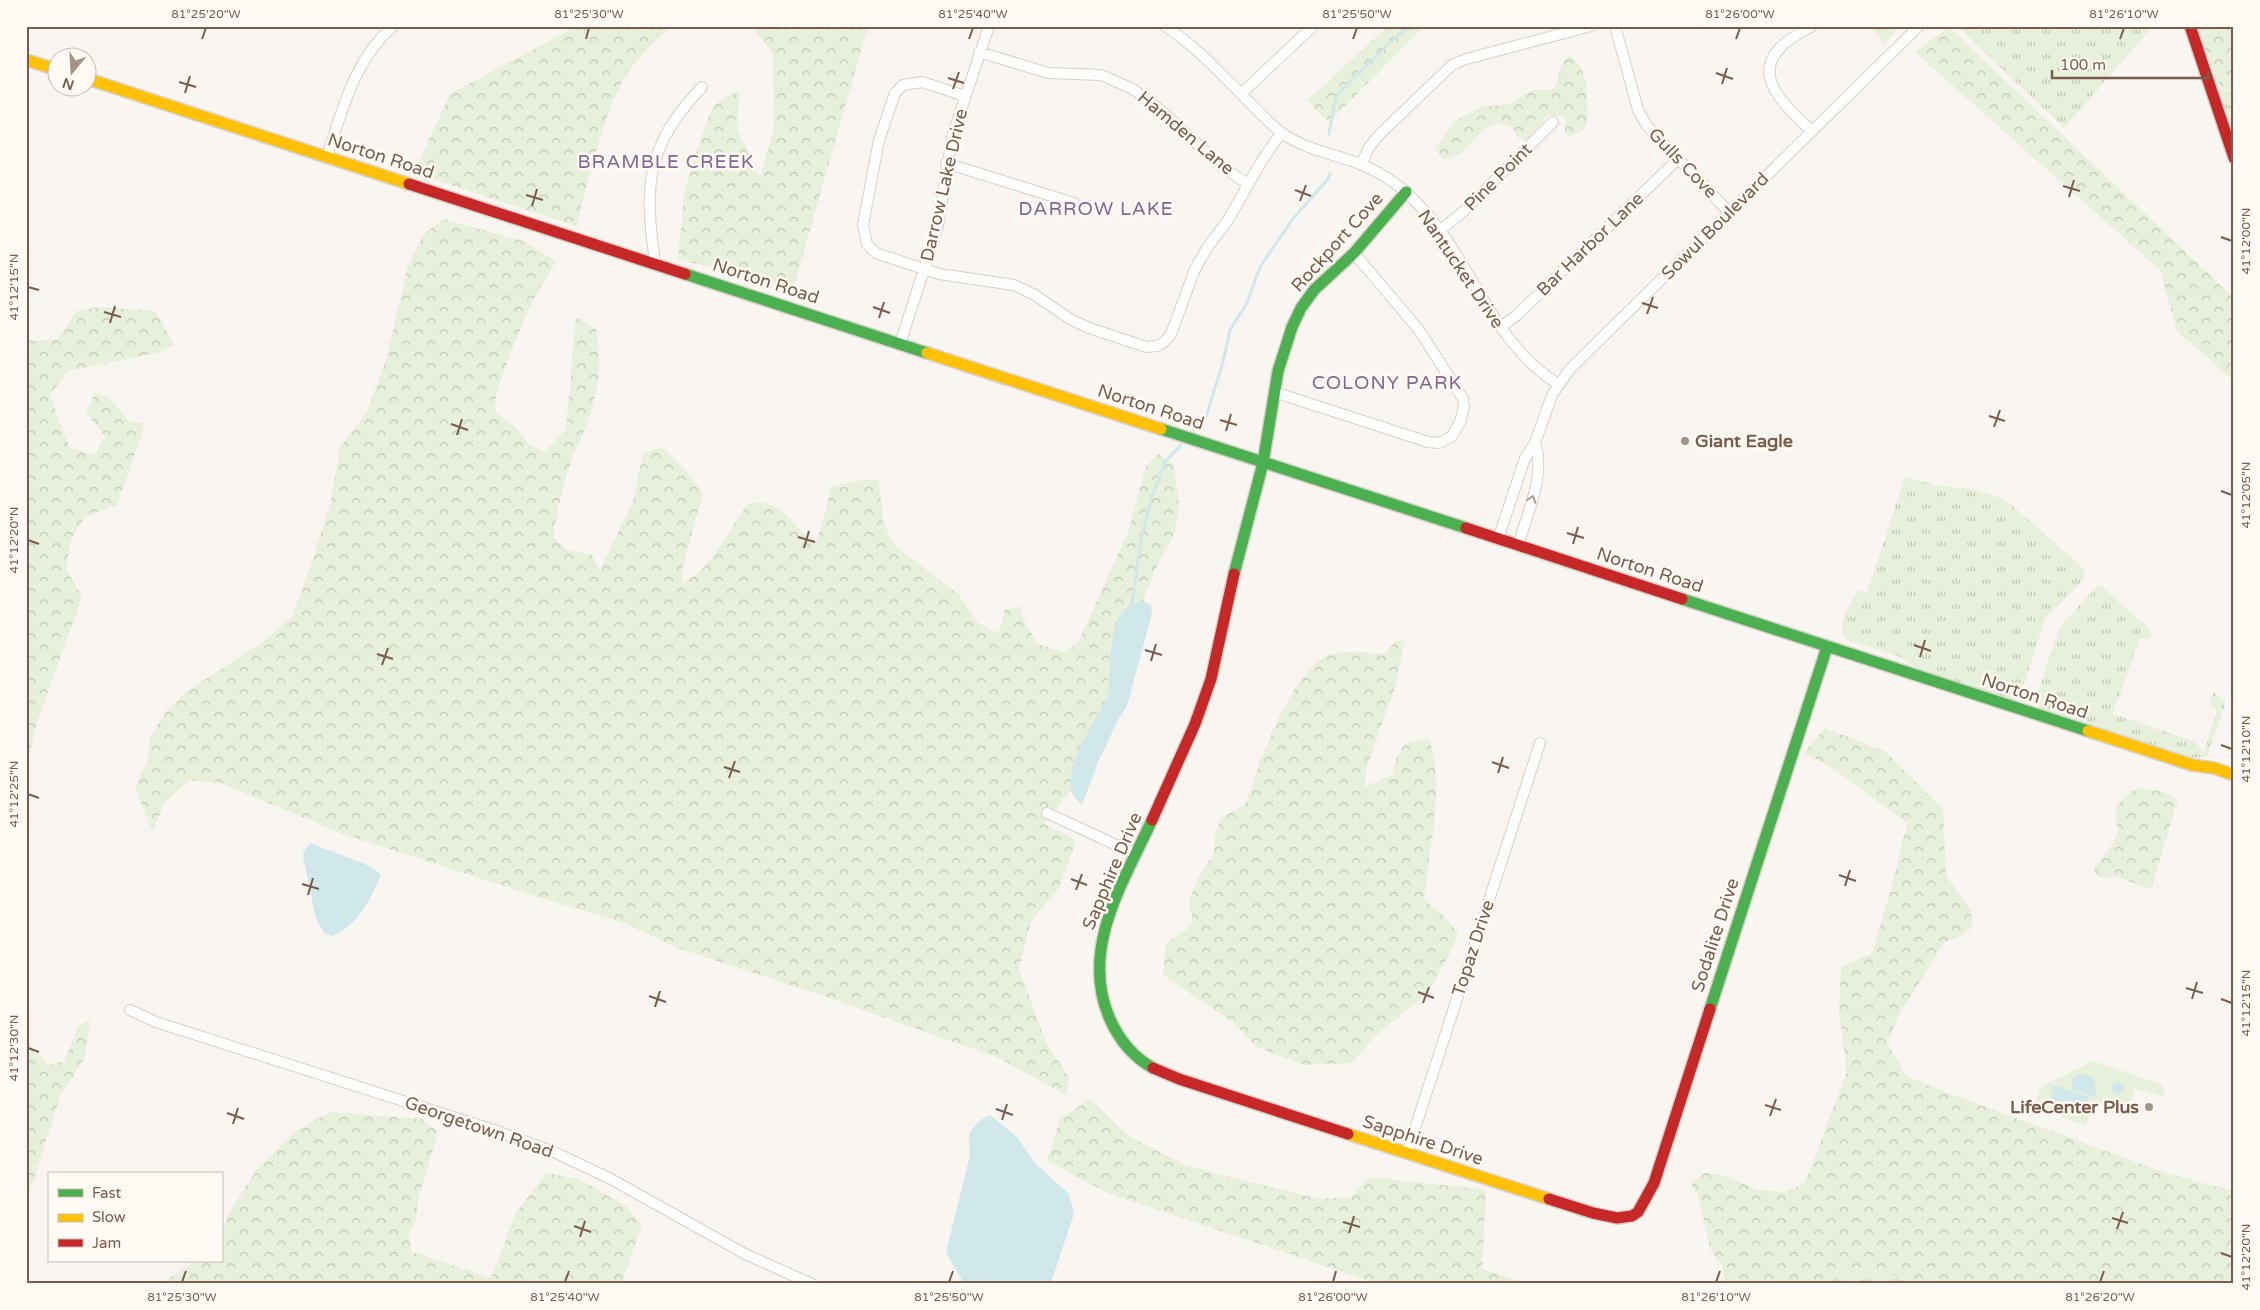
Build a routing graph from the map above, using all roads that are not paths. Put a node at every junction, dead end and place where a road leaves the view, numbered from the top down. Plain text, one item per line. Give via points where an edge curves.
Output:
1 (393, 26) edge
2 (989, 26) edge
3 (1164, 26) edge
4 (1313, 26) edge
5 (1591, 26) edge
6 (1615, 26) edge
7 (1919, 26) edge
8 (2190, 26) edge
9 (1809, 27) edge
10 (979, 52) junction
11 (26, 60) edge
12 (48, 67) edge
13 (98, 82) edge
14 (702, 87) dead end
15 (1242, 94) junction
16 (965, 96) junction
17 (1553, 122) dead end
18 (1811, 131) junction
19 (1282, 133) junction
20 (327, 156) junction
21 (2234, 158) edge
22 (1678, 159) junction
23 (946, 163) junction
24 (1361, 164) junction
25 (1248, 184) junction
26 (1406, 192) junction
27 (1074, 203) dead end
28 (1729, 212) junction
29 (1440, 230) junction
30 (1354, 253) junction
31 (655, 262) junction
32 (924, 270) junction
33 (1500, 327) junction
34 (900, 344) junction
35 (1558, 384) junction
36 (1274, 392) junction
37 (1535, 442) junction
38 (1263, 463) junction
39 (1498, 539) junction
40 (1518, 546) junction
41 (1827, 647) junction
42 (1540, 743) dead end
43 (2234, 774) edge
44 (1047, 813) dead end
45 (1136, 854) junction
46 (130, 1010) dead end
47 (1407, 1152) junction
48 (1621, 1219) joint
49 (812, 1284) edge

1 - 20 street via 360,66
2 - 10 street, Darrow Lake Drive
3 - 15 street, Nantucket Drive via 1197,50
4 - 15 street
5 - 24 street via 1452,65 1378,136
6 - 22 street, Gulls Cove via 1638,110 1652,133
7 - 18 street, Sowul Boulevard
8 - 21 street
9 - 18 street via 1782,46 1770,70 1771,85 1777,96
10 - 16 street, Darrow Lake Drive
10 - 25 street, Hamden Lane via 1048,74 1101,75 1133,89 1222,167
11 - 12 street
13 - 20 street, Norton Road
14 - 31 street via 672,123 654,165 649,194
15 - 19 street, Nantucket Drive
16 - 23 street, Darrow Lake Drive
16 - 32 street via 915,82 903,85 895,93 879,140 865,216 863,232 866,244 876,253
17 - 29 street, Pine Point via 1462,213
18 - 28 street, Sowul Boulevard
19 - 24 street, Nantucket Drive via 1310,148
19 - 25 street
20 - 31 street, Norton Road
22 - 28 street, Gulls Cove
22 - 33 street, Bar Harbor Lane via 1516,316
23 - 27 street
23 - 32 street, Darrow Lake Drive via 938,226
24 - 26 street, Nantucket Drive
25 - 32 street via 1195,269 1168,339 1157,346 1139,345 1089,328 1014,285
26 - 29 street, Nantucket Drive
26 - 30 street, Rockport Cove
28 - 35 street, Sowul Boulevard via 1581,357
29 - 33 street, Nantucket Drive
30 - 36 street, Rockport Cove via 1314,290 1301,308 1283,353
30 - 36 street via 1419,330 1460,395 1464,407 1456,432 1444,441 1428,442
31 - 34 street, Norton Road
32 - 34 street, Darrow Lake Drive
33 - 35 street, Nantucket Drive via 1522,357
34 - 38 street, Norton Road
35 - 37 street, Sowul Boulevard
36 - 38 street, Rockport Cove
37 - 39 street, Sowul Boulevard via 1524,458
40 -> 37 street, Sowul Boulevard via 1539,469
38 - 39 street, Norton Road
38 - 45 street, Sapphire Drive via 1209,687
39 - 40 street, Norton Road
40 - 41 street, Norton Road
41 - 43 street, Norton Road via 2192,765
41 - 48 street, Sodalite Drive via 1654,1183 1642,1209 1636,1215
42 - 47 street, Topaz Drive
44 - 45 street
45 - 47 street, Sapphire Drive via 1104,929 1098,975 1101,996 1112,1025 1131,1051 1153,1068 1178,1079
46 - 49 street, Georgetown Road via 156,1022 554,1152 611,1179 738,1251
47 - 48 street, Sapphire Drive via 1593,1213

